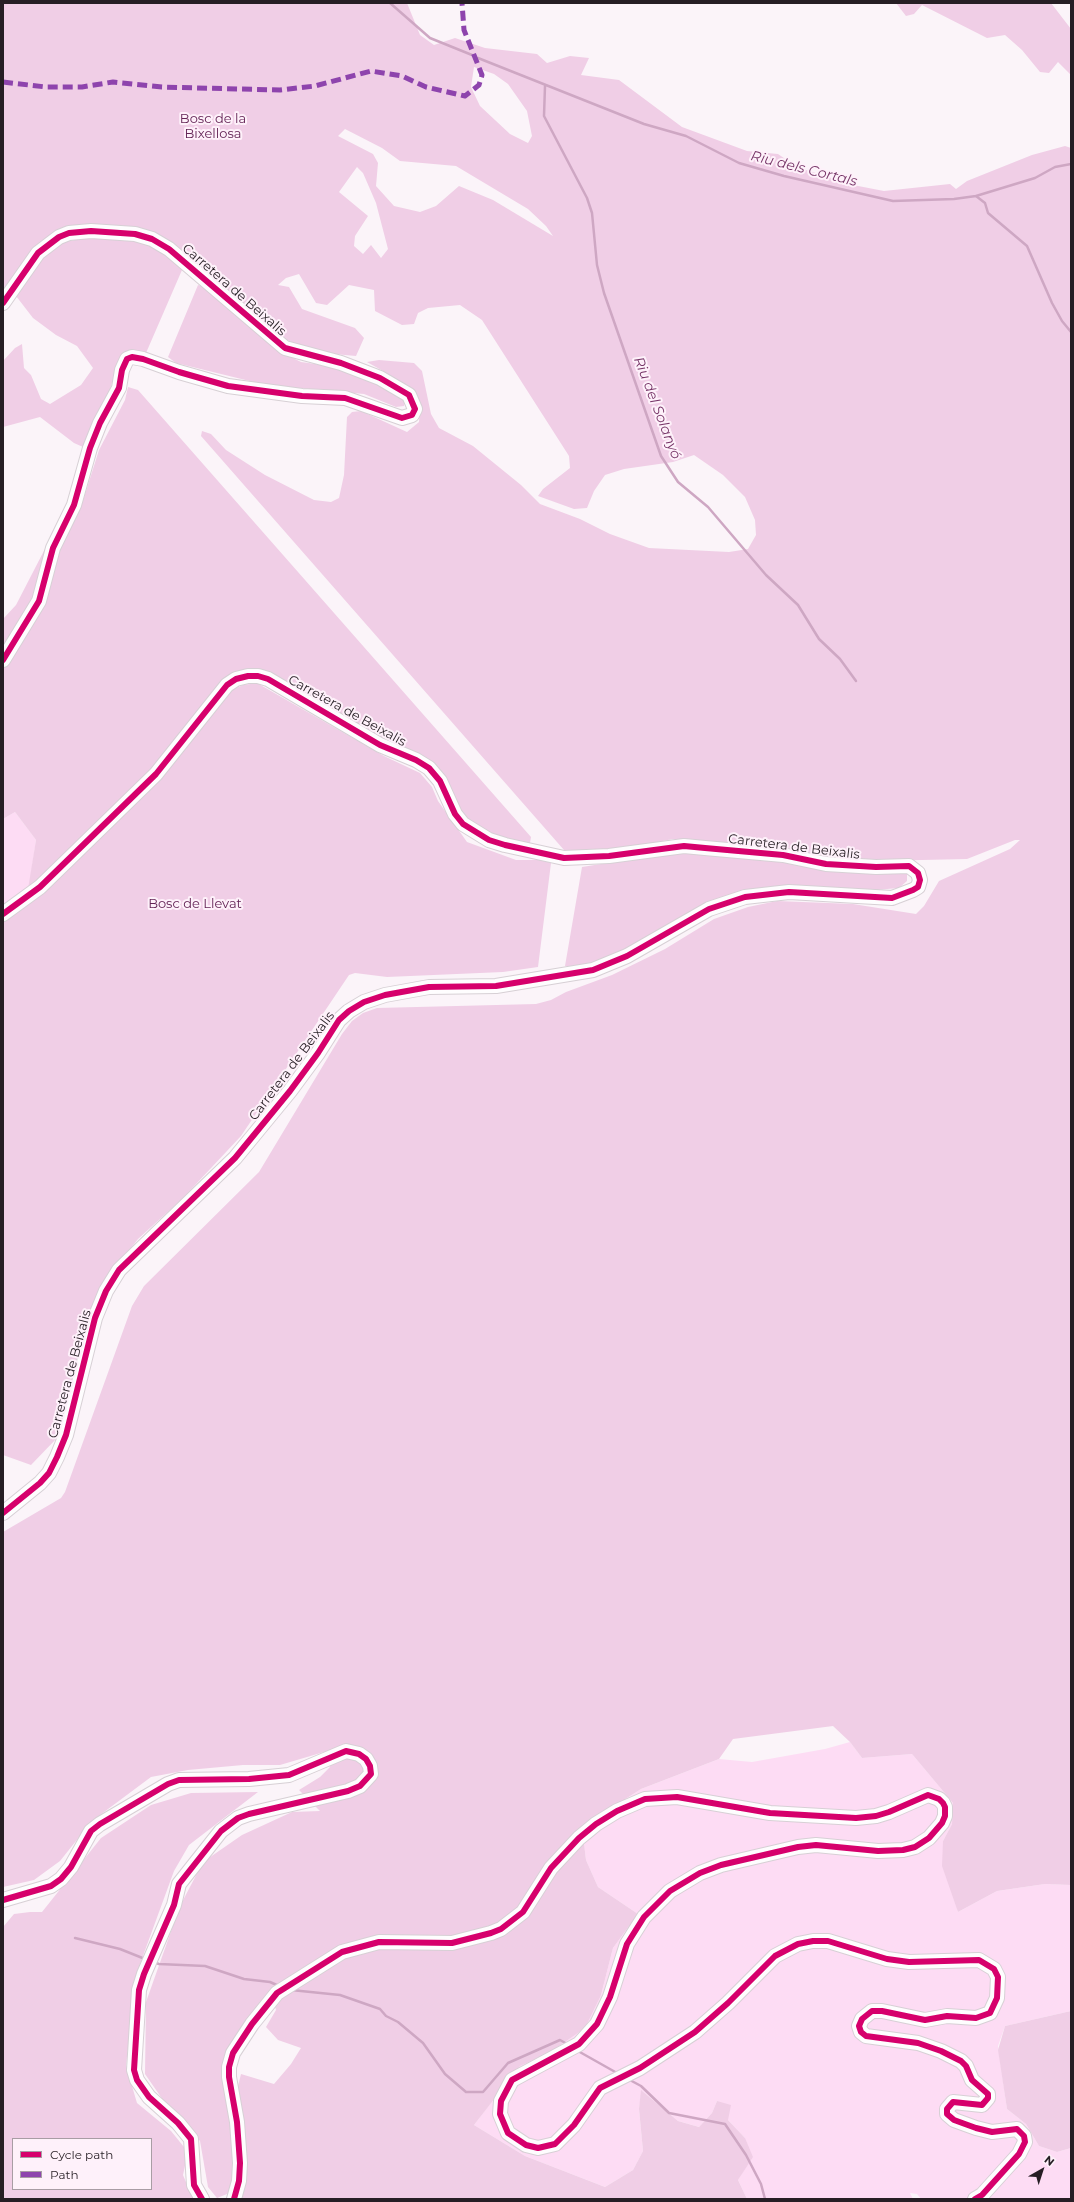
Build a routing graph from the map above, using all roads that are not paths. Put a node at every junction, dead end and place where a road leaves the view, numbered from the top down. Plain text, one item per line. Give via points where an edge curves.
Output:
1 (3, 304) edge
2 (3, 660) edge
3 (3, 914) edge
4 (3, 1513) edge
5 (3, 1900) edge
6 (202, 2199) edge
7 (234, 2199) edge
8 (975, 2199) edge

1 - 2 main road, Carretera de Beixalis via 38,253 58,237 68,233 91,231 135,234 166,246 285,348 341,363 380,378 409,395 415,409 412,415 402,418 344,398 302,396 228,386 143,359 128,359 122,370 119,388 90,448 74,505 53,548 39,602
3 - 4 main road, Carretera de Beixalis via 40,887 156,774 227,685 248,676 268,679 380,745 429,768 440,781 455,814 463,824 489,840 505,845 564,858 609,856 684,846 783,855 826,864 909,866 918,873 920,880 914,890 892,898 789,892 746,897 709,909 627,956 597,968 496,986 429,987 385,995 364,1002 349,1011 339,1020 290,1091 235,1158 119,1270 106,1291 95,1318 66,1435 57,1457 49,1473 40,1483
5 - 6 main road via 51,1886 61,1879 71,1867 86,1839 96,1828 168,1784 179,1780 290,1775 346,1751 359,1754 366,1759 371,1774 360,1786 249,1814 238,1818 220,1831 179,1884 174,1905 150,1960 139,1990 134,2070 137,2080 150,2097 178,2123 190,2139 194,2185
7 - 8 main road via 239,2181 239,2147 229,2066 233,2053 252,2024 285,1988 342,1952 368,1944 452,1943 501,1929 523,1912 551,1868 579,1838 617,1811 645,1799 677,1797 770,1813 856,1818 876,1816 928,1795 938,1798 943,1803 945,1816 929,1838 909,1848 878,1851 816,1845 798,1847 721,1865 681,1883 657,1903 636,1928 623,1954 604,2011 597,2024 572,2047 512,2080 500,2107 501,2120 508,2133 518,2141 538,2148 555,2144 574,2125 600,2088 640,2068 695,2032 775,1956 798,1944 828,1941 887,1959 909,1962 979,1960 994,1969 998,1977 998,1998 990,2013 976,2018 947,2016 925,2020 872,2011 862,2019 859,2026 866,2036 918,2043 961,2061 972,2080 988,2094 988,2098 982,2104 953,2102 947,2109 949,2117 992,2132 1017,2129 1024,2136 1025,2142 1019,2154 982,2195

